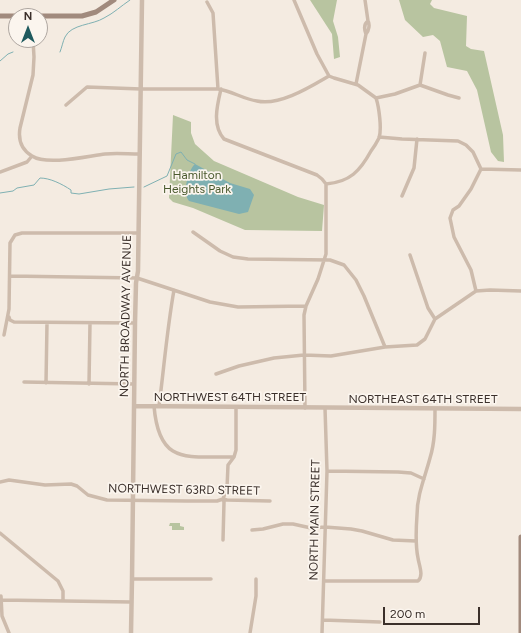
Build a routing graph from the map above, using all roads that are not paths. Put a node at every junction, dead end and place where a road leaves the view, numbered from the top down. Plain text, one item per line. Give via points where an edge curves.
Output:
1 (114, 0) edge
2 (142, 0) edge
3 (294, 0) edge
4 (365, 0) edge
5 (206, 2) dead end
6 (48, 16) edge
7 (33, 48) edge
8 (425, 53) dead end
9 (329, 76) junction
10 (356, 84) junction
11 (420, 85) junction
12 (141, 89) junction
13 (219, 89) junction
14 (376, 98) junction
15 (459, 98) dead end
16 (66, 105) dead end
17 (379, 137) junction
18 (418, 140) junction
19 (139, 154) junction
20 (32, 156) junction
21 (481, 169) junction
22 (521, 170) edge
23 (0, 172) edge
24 (326, 184) junction
25 (402, 196) dead end
26 (193, 232) dead end
27 (138, 233) junction
28 (410, 255) dead end
29 (325, 260) junction
30 (10, 276) junction
31 (137, 278) junction
32 (174, 290) junction
33 (476, 291) junction
34 (521, 291) edge
35 (306, 306) junction
36 (8, 315) junction
37 (435, 319) junction
38 (90, 322) junction
39 (47, 323) junction
40 (135, 323) junction
41 (4, 335) dead end
42 (385, 347) junction
43 (304, 355) junction
44 (216, 374) dead end
45 (24, 382) dead end
46 (46, 383) junction
47 (89, 384) junction
48 (134, 384) junction
49 (134, 406) junction
50 (157, 406) junction
51 (236, 407) junction
52 (305, 408) junction
53 (325, 408) junction
54 (435, 409) junction
55 (521, 409) edge
56 (234, 457) junction
57 (327, 471) junction
58 (424, 479) junction
59 (0, 482) edge
60 (223, 499) junction
61 (132, 500) junction
62 (270, 501) dead end
63 (325, 527) junction
64 (252, 530) dead end
65 (0, 533) edge
66 (521, 537) edge
67 (223, 540) dead end
68 (416, 541) junction
69 (521, 571) edge
70 (132, 579) junction
71 (211, 579) dead end
72 (256, 579) dead end
73 (325, 581) junction
74 (1, 598) edge
75 (63, 601) junction
76 (131, 602) junction
77 (323, 620) junction
78 (380, 622) dead end
79 (10, 633) edge
80 (130, 633) edge
81 (250, 633) edge
82 (322, 633) edge
83 (520, 633) edge

1 - 6 main road via 96,12 88,14
2 - 12 street, NORTH BROADWAY AVENUE
3 - 9 street
4 - 10 street via 369,23
5 - 13 street via 213,13
7 - 20 street via 33,75 19,135 23,147
8 - 11 street
9 - 10 street
9 - 13 street via 303,91 270,102 254,101
10 - 14 street
11 - 14 street
11 - 15 street
12 - 13 street
12 - 16 street via 87,87
12 - 19 street, NORTH BROADWAY AVENUE
13 - 24 street via 216,124 224,139 319,176
14 - 17 street via 379,110
17 - 18 street
17 - 24 street via 367,160 355,174 343,181
18 - 21 street via 462,142 474,152
18 - 25 street via 414,168
19 - 20 street via 106,154 44,160
19 - 27 street, NORTH BROADWAY AVENUE
20 - 23 street via 27,162
21 - 22 street
21 - 33 street via 471,189 453,210 450,218 454,237 471,270
24 - 29 street
26 - 29 street via 233,257
27 - 30 street via 15,235 10,243
27 - 31 street, NORTH BROADWAY AVENUE
28 - 37 street via 428,308
29 - 35 street
29 - 42 street via 344,265 356,280
30 - 31 street
30 - 36 street
31 - 32 street
31 - 40 street, NORTH BROADWAY AVENUE
32 - 35 street via 233,307
32 - 50 street via 168,323 166,359
33 - 34 street
33 - 37 street
35 - 43 street
36 - 39 street via 14,322
36 - 41 street
37 - 42 street via 421,343
38 - 39 street
38 - 40 street
38 - 47 street
39 - 46 street
40 - 48 street, NORTH BROADWAY AVENUE
42 - 43 street via 331,356
43 - 44 street via 263,359
43 - 52 street
45 - 46 street
46 - 47 street
47 - 48 street
48 - 49 street, NORTH BROADWAY AVENUE
49 - 50 street, NORTHWEST 64TH STREET
49 - 61 street, NORTH BROADWAY AVENUE
50 - 51 street, NORTHWEST 64TH STREET
50 - 56 street via 157,430 172,452 184,456
51 - 52 street, NORTHWEST 64TH STREET
51 - 56 street
52 - 53 street, NORTHWEST 64TH STREET
53 - 54 street, NORTHEAST 64TH STREET
53 - 57 street, NORTH MAIN STREET
54 - 55 street, NORTHEAST 64TH STREET
54 - 58 street via 433,448
56 - 60 street via 228,465 227,488
57 - 58 street via 411,473
57 - 63 street, NORTH MAIN STREET
58 - 68 street via 417,504
59 - 61 street, NORTHWEST 63RD STREET via 7,480 45,485 71,484 96,498
60 - 61 street, NORTHWEST 63RD STREET
60 - 62 street, NORTHWEST 63RD STREET
60 - 67 street
61 - 70 street, NORTH BROADWAY AVENUE
63 - 64 street via 282,524
63 - 68 street via 362,531 393,540
63 - 73 street, NORTH MAIN STREET
65 - 75 street via 58,580 63,591
66 - 69 main road
68 - 73 street via 421,578 418,581
69 - 83 main road
70 - 71 street
70 - 76 street, NORTH BROADWAY AVENUE
72 - 81 street
73 - 77 street, NORTH MAIN STREET
74 - 75 street
74 - 79 street via 2,616
75 - 76 street
76 - 80 street, NORTH BROADWAY AVENUE
77 - 78 street
77 - 82 street, NORTH MAIN STREET

